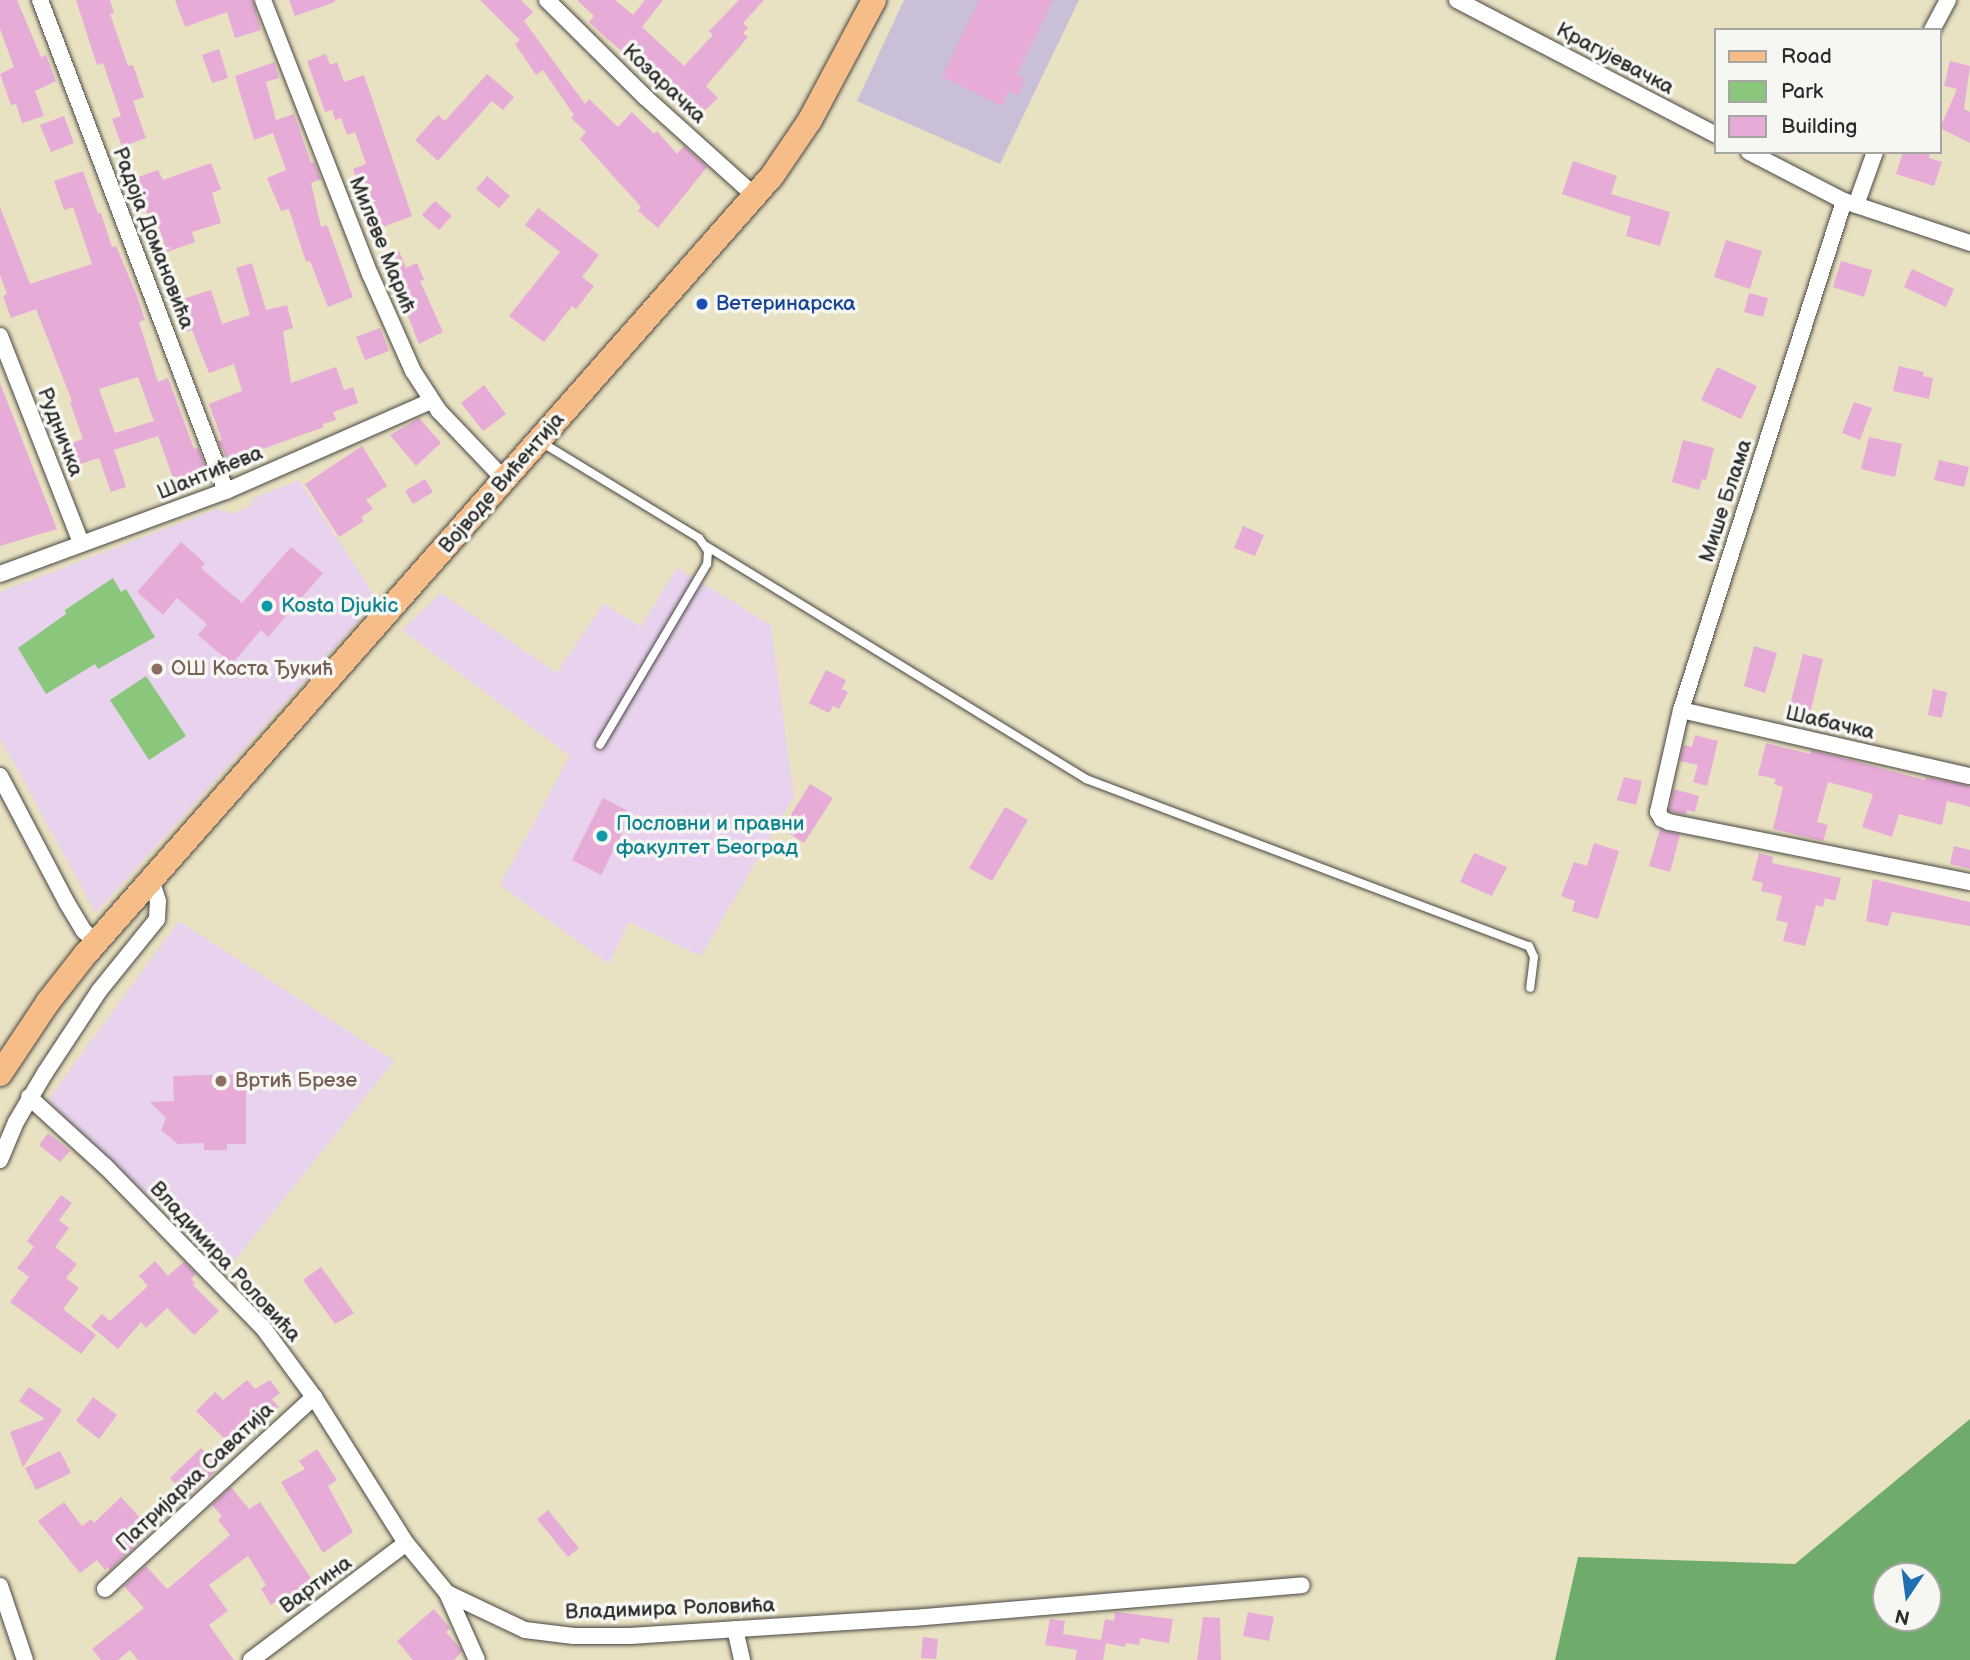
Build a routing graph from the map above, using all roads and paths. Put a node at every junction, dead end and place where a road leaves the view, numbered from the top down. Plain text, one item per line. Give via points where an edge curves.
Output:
1 (40, 0) edge
2 (263, 0) edge
3 (547, 0) edge
4 (874, 0) edge
5 (1457, 0) edge
6 (1948, 0) edge
7 (1933, 28) edge
8 (1714, 134) edge
9 (1753, 154) edge
10 (1874, 154) edge
11 (755, 196) junction
12 (1850, 203) junction
13 (1970, 243) edge
14 (0, 336) edge
15 (431, 401) junction
16 (540, 441) junction
17 (505, 480) junction
18 (226, 491) junction
19 (81, 544) junction
20 (706, 546) junction
21 (0, 574) edge
22 (1681, 710) junction
23 (600, 745) dead end
24 (0, 776) edge
25 (1970, 776) edge
26 (152, 882) junction
27 (1970, 882) edge
28 (97, 943) junction
29 (1530, 988) dead end
30 (0, 1074) edge
31 (29, 1097) junction
32 (0, 1160) edge
33 (314, 1396) junction
34 (406, 1543) junction
35 (1302, 1585) dead end
36 (0, 1586) edge
37 (104, 1589) dead end
38 (447, 1593) junction
39 (735, 1629) junction
40 (25, 1660) edge
41 (251, 1660) edge
42 (477, 1660) edge
43 (742, 1660) edge

1 - 18 street, Радоја Домановића
2 - 15 street, Милеве Марић via 383,306
3 - 11 street, Козарачка
4 - 11 main road, Војводе Вићентија via 810,120
5 - 8 street, Крагујевачка
6 - 7 street
9 - 12 street
10 - 12 street, Мише Блама
11 - 16 main road, Војводе Вићентија
12 - 13 street
12 - 22 street, Мише Блама
14 - 19 street, Рудничка
15 - 17 street, Милеве Марић
15 - 18 street, Шантићева
16 - 17 main road, Војводе Вићентија
16 - 20 lane
17 - 26 main road, Војводе Вићентија
18 - 19 street, Шантићева
19 - 21 street, Шантићева
20 - 23 lane via 707,564
20 - 29 lane via 1086,779 1530,947 1534,957
22 - 25 street, Шабачка
22 - 27 street, Мише Блама via 1659,816 1669,822
24 - 28 street via 67,903
26 - 28 main road, Војводе Вићентија
26 - 31 street via 157,919 99,991
28 - 30 main road, Војводе Вићентија via 48,1002
31 - 32 street
31 - 33 street, Владимира Роловића via 106,1167 264,1329
33 - 34 street, Владимира Роловића
33 - 37 street, Патријарха Саватија
34 - 38 street, Владимира Роловића
34 - 41 street, Вартина
35 - 39 street, Владимира Роловића
36 - 40 street
38 - 39 street, Владимира Роловића via 525,1630 574,1636
38 - 42 street
39 - 43 street

